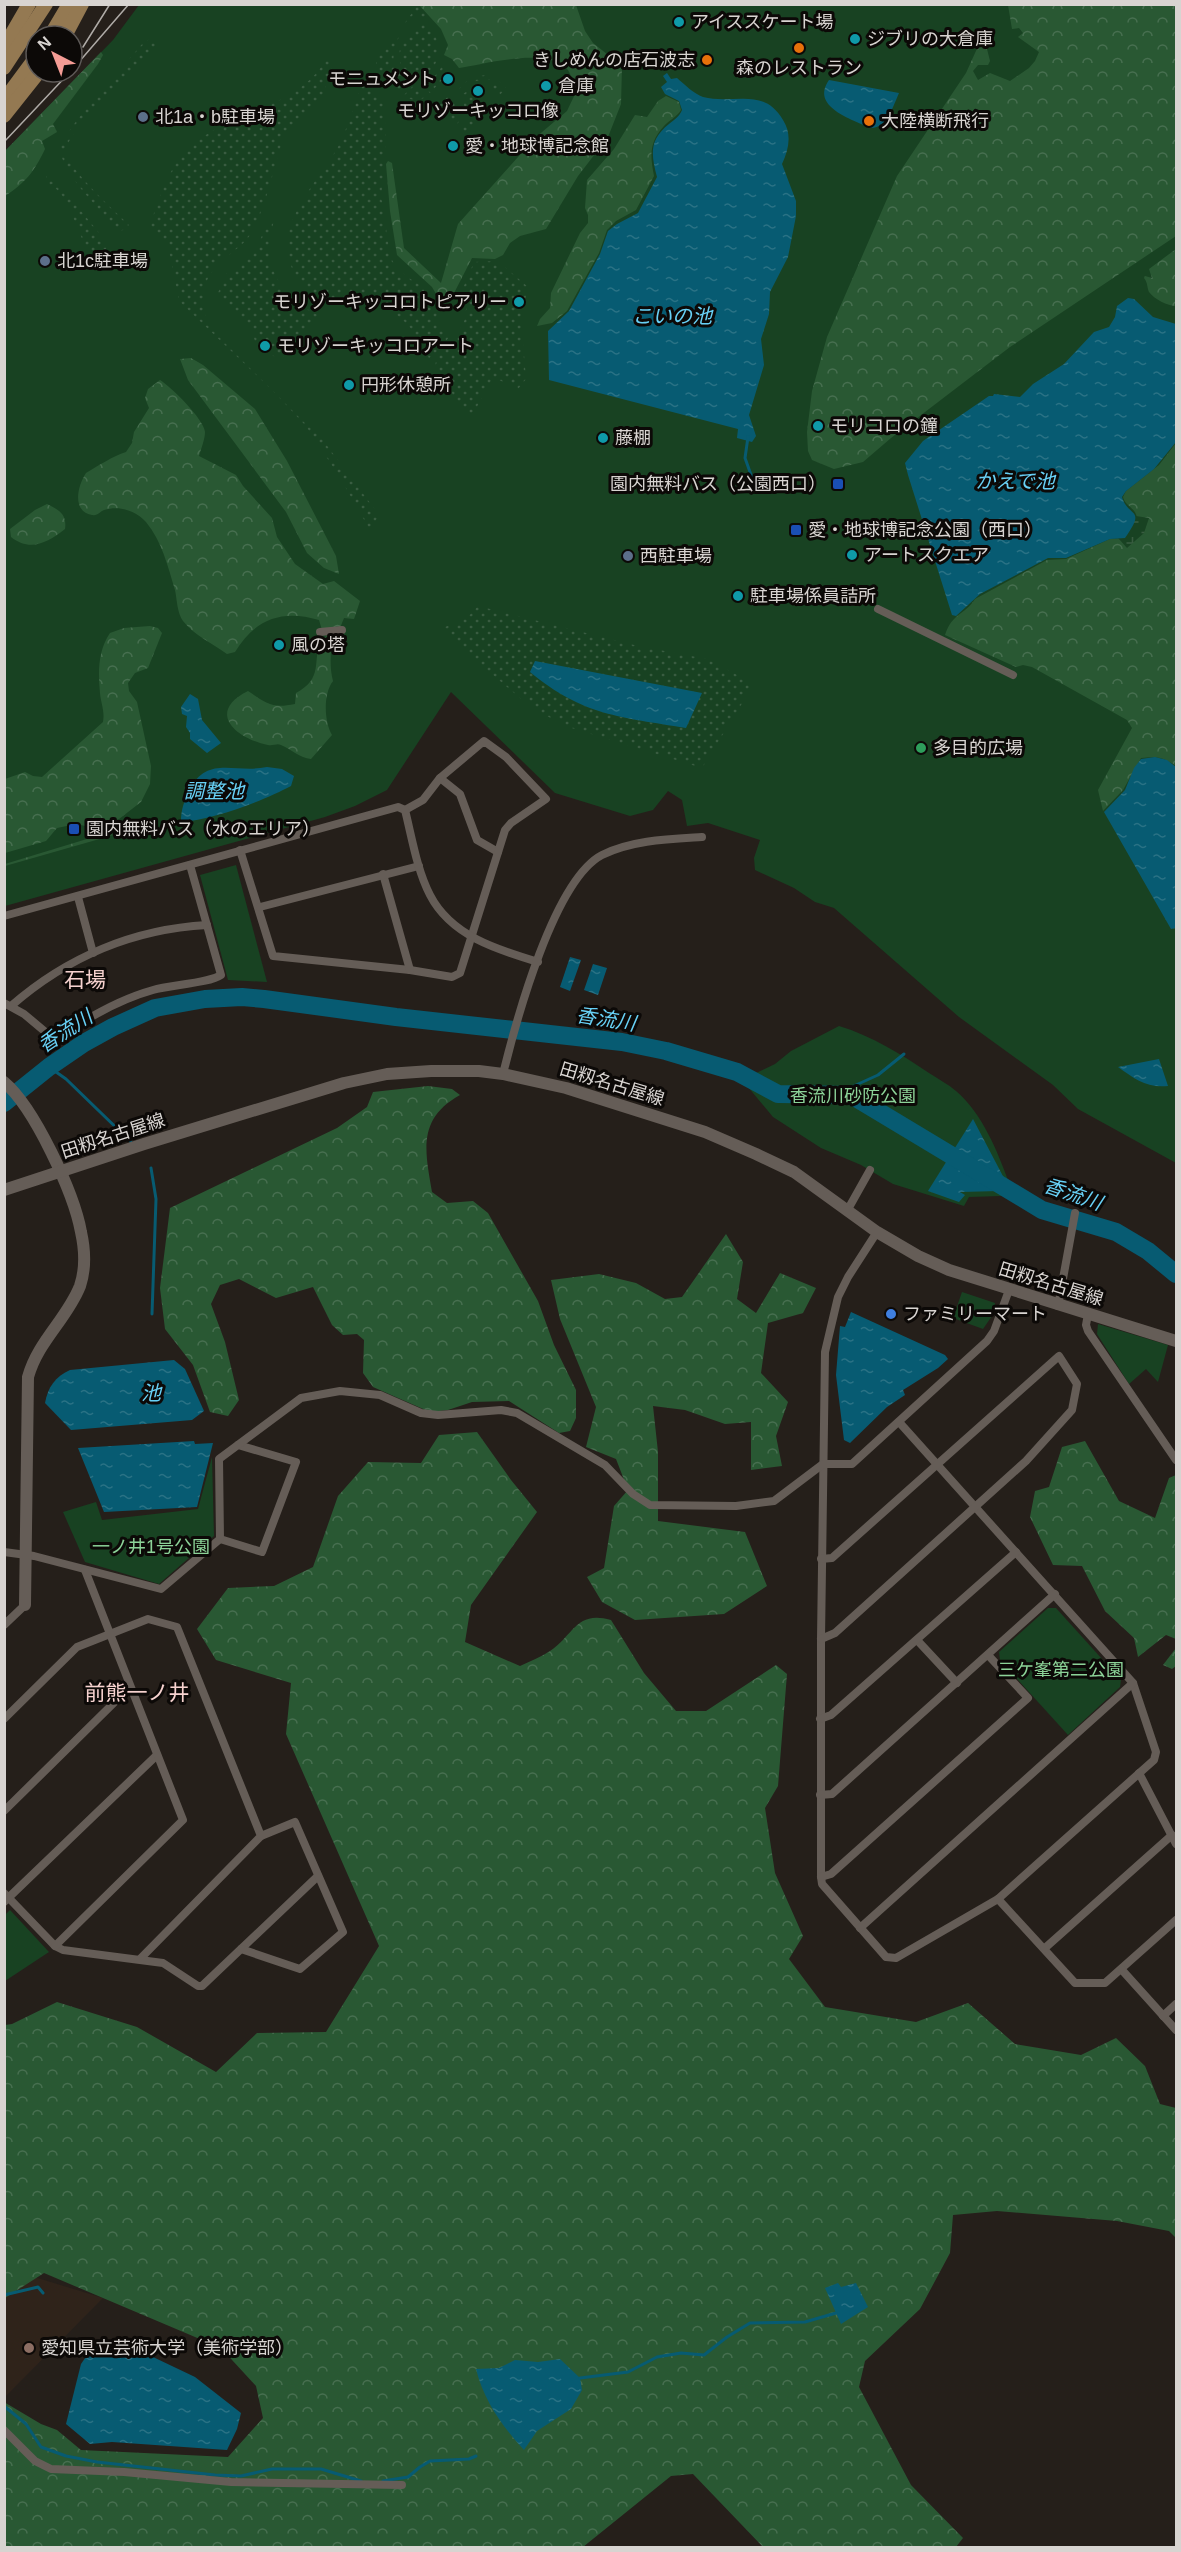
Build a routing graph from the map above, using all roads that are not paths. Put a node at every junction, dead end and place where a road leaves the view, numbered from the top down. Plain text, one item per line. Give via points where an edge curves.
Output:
1 (29, 4) edge
2 (46, 4) edge
3 (69, 4) edge
4 (82, 4) edge
5 (57, 24) edge
6 (71, 24) edge
7 (4, 47) edge
8 (4, 68) edge
9 (24, 73) edge
10 (29, 84) edge
11 (4, 100) edge
12 (4, 116) edge
13 (878, 609) dead end
14 (342, 630) dead end
15 (320, 632) dead end
16 (1013, 675) dead end
17 (440, 778) junction
18 (405, 810) junction
19 (702, 837) dead end
20 (240, 850) junction
21 (498, 852) junction
22 (190, 865) junction
23 (419, 866) junction
24 (383, 874) junction
25 (78, 897) junction
26 (260, 907) junction
27 (4, 916) edge
28 (207, 925) junction
29 (472, 938) junction
30 (93, 953) junction
31 (538, 962) junction
32 (410, 970) junction
33 (8, 1004) edge
34 (503, 1074) junction
35 (7, 1084) edge
36 (870, 1170) dead end
37 (60, 1172) junction
38 (4, 1190) edge
39 (847, 1211) junction
40 (1075, 1213) dead end
41 (877, 1233) junction
42 (1009, 1290) junction
43 (1058, 1306) junction
44 (1088, 1314) junction
45 (1176, 1341) edge
46 (899, 1422) junction
47 (238, 1445) junction
48 (1176, 1460) edge
49 (823, 1464) junction
50 (937, 1464) junction
51 (976, 1506) junction
52 (220, 1539) junction
53 (4, 1552) edge
54 (1016, 1552) junction
55 (27, 1556) junction
56 (821, 1558) junction
57 (85, 1570) junction
58 (1055, 1594) junction
59 (25, 1605) joint
60 (4, 1625) edge
61 (110, 1633) junction
62 (821, 1639) junction
63 (917, 1640) junction
64 (988, 1655) junction
65 (957, 1683) junction
66 (1133, 1683) junction
67 (130, 1687) junction
68 (4, 1719) edge
69 (820, 1719) junction
70 (157, 1755) junction
71 (1139, 1773) junction
72 (820, 1795) junction
73 (4, 1811) edge
74 (1172, 1834) junction
75 (261, 1836) junction
76 (1176, 1844) edge
77 (318, 1876) junction
78 (821, 1877) junction
79 (6, 1897) edge
80 (998, 1899) junction
81 (1176, 1920) edge
82 (860, 1928) junction
83 (55, 1946) junction
84 (1045, 1948) junction
85 (241, 1949) junction
86 (140, 1959) junction
87 (1122, 1970) junction
88 (1176, 2004) edge
89 (1163, 2016) junction
90 (1176, 2030) edge
91 (4, 2430) edge
92 (402, 2485) dead end

1 - 7 main road
2 - 8 main road
3 - 5 main road
4 - 6 main road
9 - 11 main road
10 - 12 main road
13 - 16 street
14 - 15 street
17 - 18 street via 423,800
17 - 21 street via 460,794 477,840
17 - 21 street via 484,741 506,757 546,799 511,823
18 - 20 street via 398,807
18 - 23 street
19 - 31 street via 642,844 602,856 573,882
20 - 22 street
20 - 26 street
21 - 29 street
22 - 25 street
22 - 28 street
23 - 24 street
23 - 29 street via 430,896 452,923
24 - 26 street
24 - 32 street
25 - 27 street
25 - 30 street
26 - 32 street via 273,957
28 - 30 street via 157,931
28 - 33 street via 220,975 214,980 177,984 129,998 55,1040
29 - 31 street
29 - 32 street via 460,973 452,977
30 - 33 street
31 - 34 street
34 - 37 main road, 田籾名古屋線 via 431,1071 387,1074 344,1083
34 - 39 main road, 田籾名古屋線 via 566,1088 705,1132 794,1172
35 - 37 main road via 23,1104
36 - 39 street
37 - 38 main road, 田籾名古屋線
37 - 55 main road via 81,1229 85,1265 72,1304 37,1353 28,1377
39 - 41 main road, 田籾名古屋線
40 - 43 street
41 - 42 main road, 田籾名古屋線 via 949,1270
41 - 49 street via 848,1277 830,1326 825,1352
42 - 43 main road, 田籾名古屋線
42 - 46 street via 987,1341
43 - 44 main road, 田籾名古屋線
44 - 45 main road, 田籾名古屋線
44 - 48 street via 1088,1331
46 - 49 street via 852,1464
46 - 50 street
47 - 49 street via 301,1398 340,1391 380,1395 421,1413 518,1413 605,1465 633,1494 650,1505 735,1506 774,1501
47 - 52 street via 219,1459
47 - 52 street via 296,1462 262,1552
49 - 56 street
50 - 51 street
50 - 51 street via 1059,1356 1077,1384 1072,1410 1026,1461
50 - 56 street via 832,1558
51 - 54 street
51 - 62 street via 835,1633
52 - 57 street via 161,1589
53 - 55 street
54 - 58 street
54 - 63 street
55 - 57 street
55 - 59 main road
56 - 62 street
57 - 61 street
58 - 64 street
58 - 66 street
59 - 60 street
61 - 67 street
61 - 68 street via 76,1647
61 - 75 street via 148,1619 177,1627
62 - 69 street
63 - 65 street
63 - 69 street via 831,1715
64 - 65 street
64 - 78 street via 1028,1698 831,1874
65 - 72 street via 832,1794
66 - 71 street via 1156,1752 1154,1760
66 - 82 street
67 - 70 street
67 - 73 street
69 - 72 street
70 - 79 street
70 - 83 street via 183,1820
71 - 74 street
71 - 80 street
72 - 78 street
74 - 76 street
74 - 84 street
75 - 77 street via 296,1822
75 - 86 street
77 - 85 street
77 - 85 street via 344,1932 300,1969
78 - 82 street via 822,1884
79 - 83 street
80 - 82 street via 896,1958 886,1957
80 - 84 street
81 - 87 street
83 - 86 street
84 - 87 street via 1075,1983 1105,1983
85 - 86 street via 202,1986 163,1963
87 - 89 street
88 - 89 street
89 - 90 street
91 - 92 street via 35,2461 51,2469 231,2482

